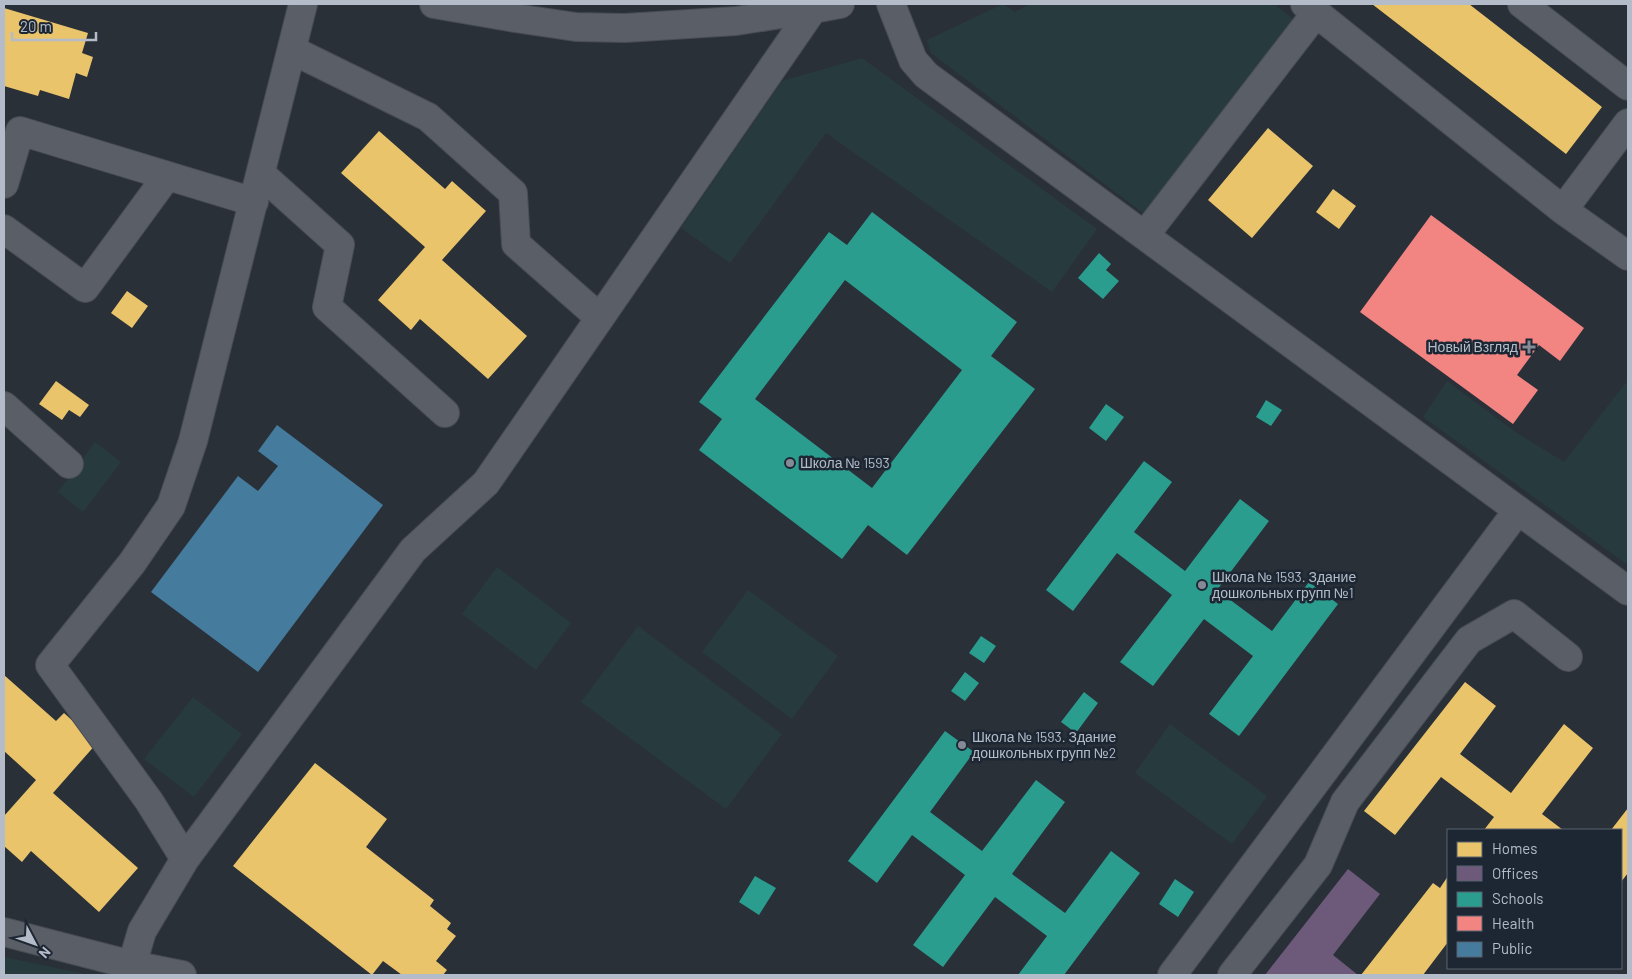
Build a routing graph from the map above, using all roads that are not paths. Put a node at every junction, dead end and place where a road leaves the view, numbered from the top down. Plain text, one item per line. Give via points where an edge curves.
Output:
1 (303, 4) edge
2 (434, 4) edge
3 (840, 4) edge
4 (891, 4) edge
5 (1522, 4) edge
6 (1311, 8) edge
7 (813, 10) junction
8 (518, 11) edge
9 (292, 50) junction
10 (1628, 86) edge
11 (1628, 123) edge
12 (261, 174) junction
13 (167, 176) junction
14 (4, 184) edge
15 (254, 202) junction
16 (1563, 210) junction
17 (4, 229) edge
18 (1145, 235) junction
19 (1628, 256) edge
20 (600, 318) junction
21 (4, 406) edge
22 (445, 413) dead end
23 (69, 464) dead end
24 (1518, 510) junction
25 (1627, 587) edge
26 (1568, 657) dead end
27 (185, 859) junction
28 (4, 932) edge
29 (132, 965) junction
30 (182, 975) edge
31 (1172, 975) edge
32 (1232, 975) edge

1 - 9 street
2 - 8 street
3 - 7 street
4 - 18 street via 913,60 926,75
5 - 10 street
6 - 16 street
6 - 18 street
7 - 8 street via 736,21 625,28 576,27
7 - 20 street
9 - 12 street
9 - 20 street via 428,117 514,194 516,244
11 - 16 street
12 - 15 street
12 - 22 street via 340,245 327,307
13 - 14 street via 20,131
13 - 15 street
13 - 17 street via 85,288
15 - 27 street via 193,441 171,506 132,563 50,665 149,801
16 - 19 street
18 - 24 street
20 - 27 street via 486,483 413,550
21 - 23 street
24 - 25 street
24 - 31 street
26 - 32 street via 1514,614 1469,640 1345,802 1318,865
27 - 29 street via 142,931
28 - 29 street
29 - 30 street

